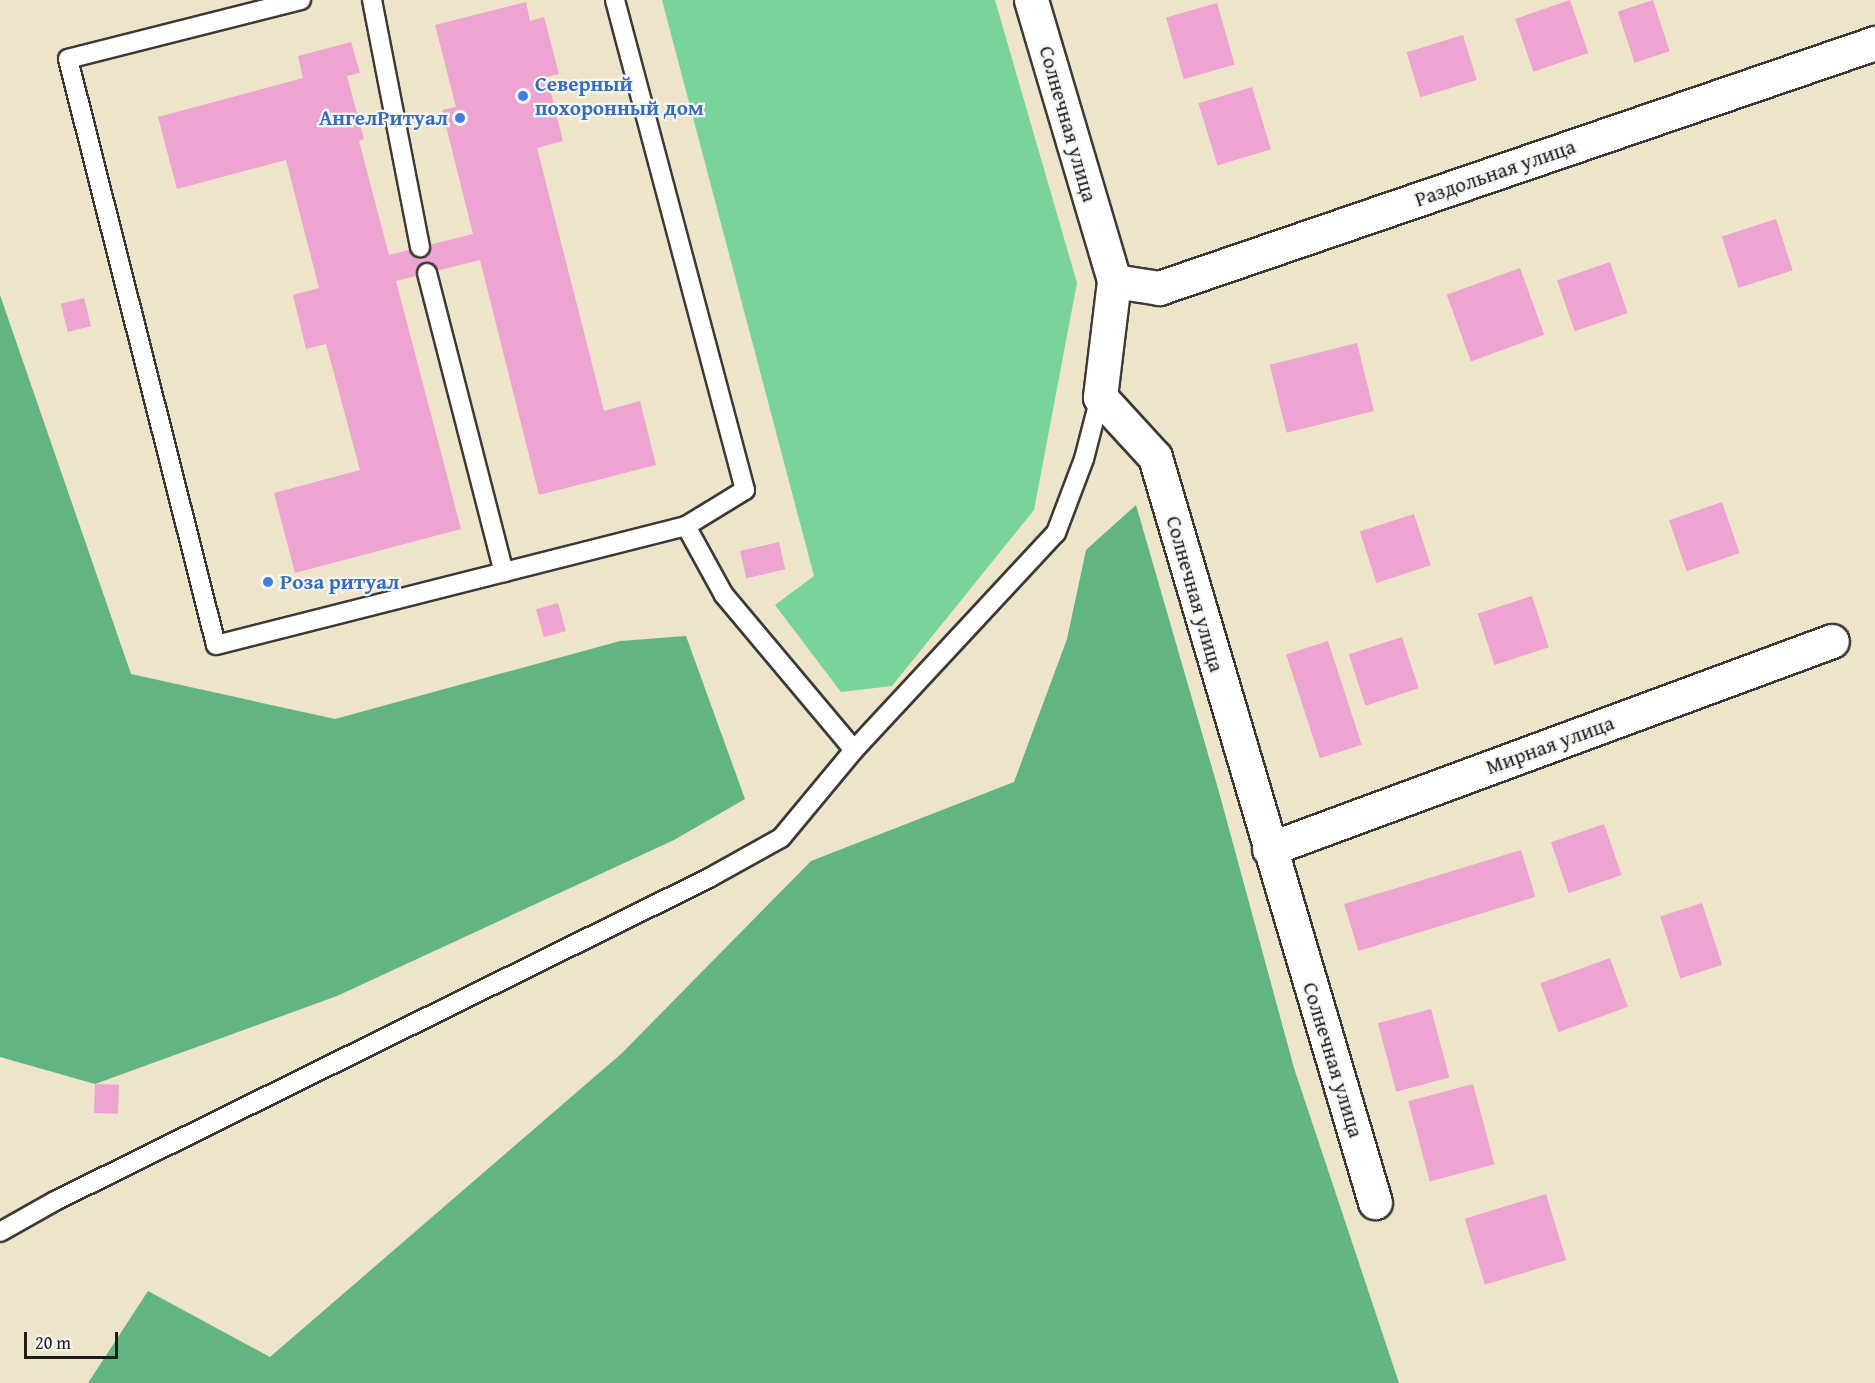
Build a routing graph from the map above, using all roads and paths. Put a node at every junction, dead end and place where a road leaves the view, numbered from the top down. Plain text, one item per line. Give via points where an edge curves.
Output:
1 (301, 0) edge
2 (372, 0) edge
3 (615, 0) edge
4 (1031, 0) edge
5 (257, 5) edge
6 (1875, 43) edge
7 (420, 247) dead end
8 (427, 273) dead end
9 (1114, 281) junction
10 (1100, 397) junction
11 (686, 526) junction
12 (504, 572) junction
13 (1832, 641) dead end
14 (854, 750) junction
15 (1269, 849) junction
16 (1375, 1202) dead end
17 (0, 1232) edge

1 - 5 lane
2 - 7 lane
3 - 11 lane via 745,490
4 - 9 street, Солнечная улица
5 - 12 lane via 68,59 216,645
6 - 9 street, Раздольная улица via 1159,288
8 - 12 lane
9 - 10 street, Солнечная улица
10 - 14 lane via 1084,459 1056,533
10 - 15 street, Солнечная улица via 1155,457
11 - 12 lane
11 - 14 lane via 724,595
13 - 15 street, Мирная улица
14 - 17 lane via 781,838 709,878 55,1201
15 - 16 street, Солнечная улица

